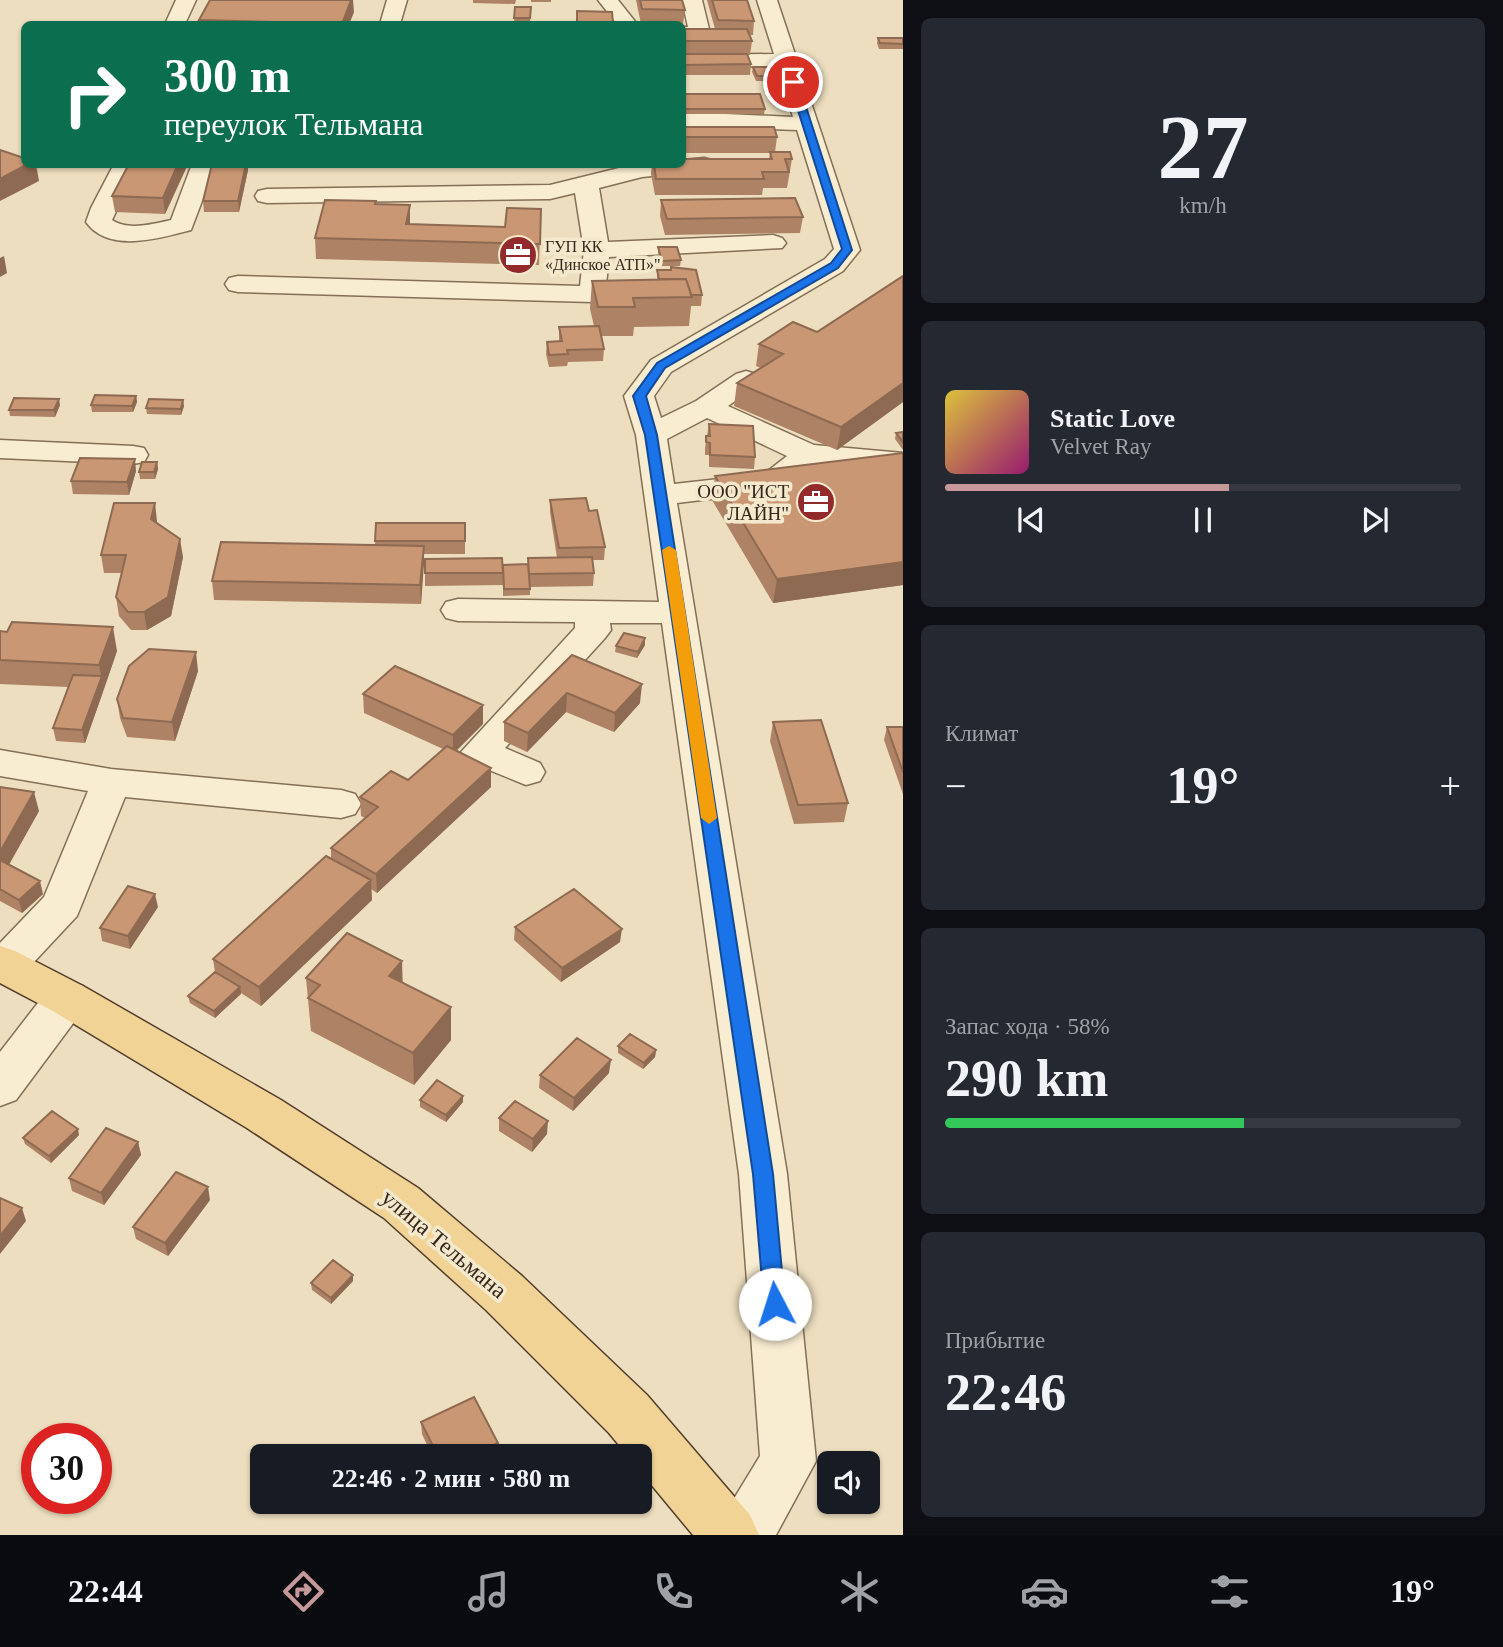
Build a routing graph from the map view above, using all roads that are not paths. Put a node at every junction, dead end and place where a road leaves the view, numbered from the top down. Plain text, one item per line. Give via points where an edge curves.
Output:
1 (186, 0) edge
2 (397, 0) edge
3 (608, 0) edge
4 (692, 0) edge
5 (767, 0) edge
6 (176, 21) edge
7 (391, 21) edge
8 (625, 21) edge
9 (686, 33) edge
10 (786, 60) junction
11 (686, 61) edge
12 (686, 119) edge
13 (807, 124) junction
14 (732, 163) edge
15 (686, 167) edge
16 (124, 168) edge
17 (203, 168) edge
18 (668, 168) edge
19 (586, 183) junction
20 (267, 196) dead end
21 (773, 243) dead end
22 (597, 250) junction
23 (238, 284) dead end
24 (746, 380) edge
25 (706, 407) junction
26 (651, 435) junction
27 (0, 449) edge
28 (808, 454) junction
29 (133, 455) dead end
30 (903, 462) edge
31 (660, 495) junction
32 (458, 610) dead end
33 (592, 612) junction
34 (678, 613) junction
35 (0, 763) edge
36 (526, 772) dead end
37 (111, 782) junction
38 (341, 804) dead end
39 (2, 964) edge
40 (67, 998) junction
41 (0, 1087) edge
42 (730, 1535) edge
43 (744, 1535) edge

1 - 6 street
2 - 7 street
3 - 8 street
4 - 9 street via 700,33
5 - 10 street
10 - 11 street
10 - 13 street
12 - 13 street
13 - 26 street via 806,160 847,250 834,265 661,366 639,396
14 - 15 street
16 - 17 street via 99,222 113,232 146,233 182,225
18 - 19 street
19 - 20 street via 550,192
19 - 22 street
21 - 22 street
22 - 23 street via 592,294
24 - 25 street
25 - 26 street
25 - 28 street
26 - 31 street
27 - 29 street
28 - 30 street
28 - 31 street via 773,483
31 - 34 street
32 - 33 street
33 - 34 street
33 - 36 street via 593,630 480,752
34 - 43 street via 763,1174 788,1461
35 - 37 street
37 - 38 street
37 - 39 street via 62,905
39 - 40 main road, улица Тельмана
40 - 41 street
40 - 42 main road, улица Тельмана via 264,1114 401,1203 504,1293 628,1414

